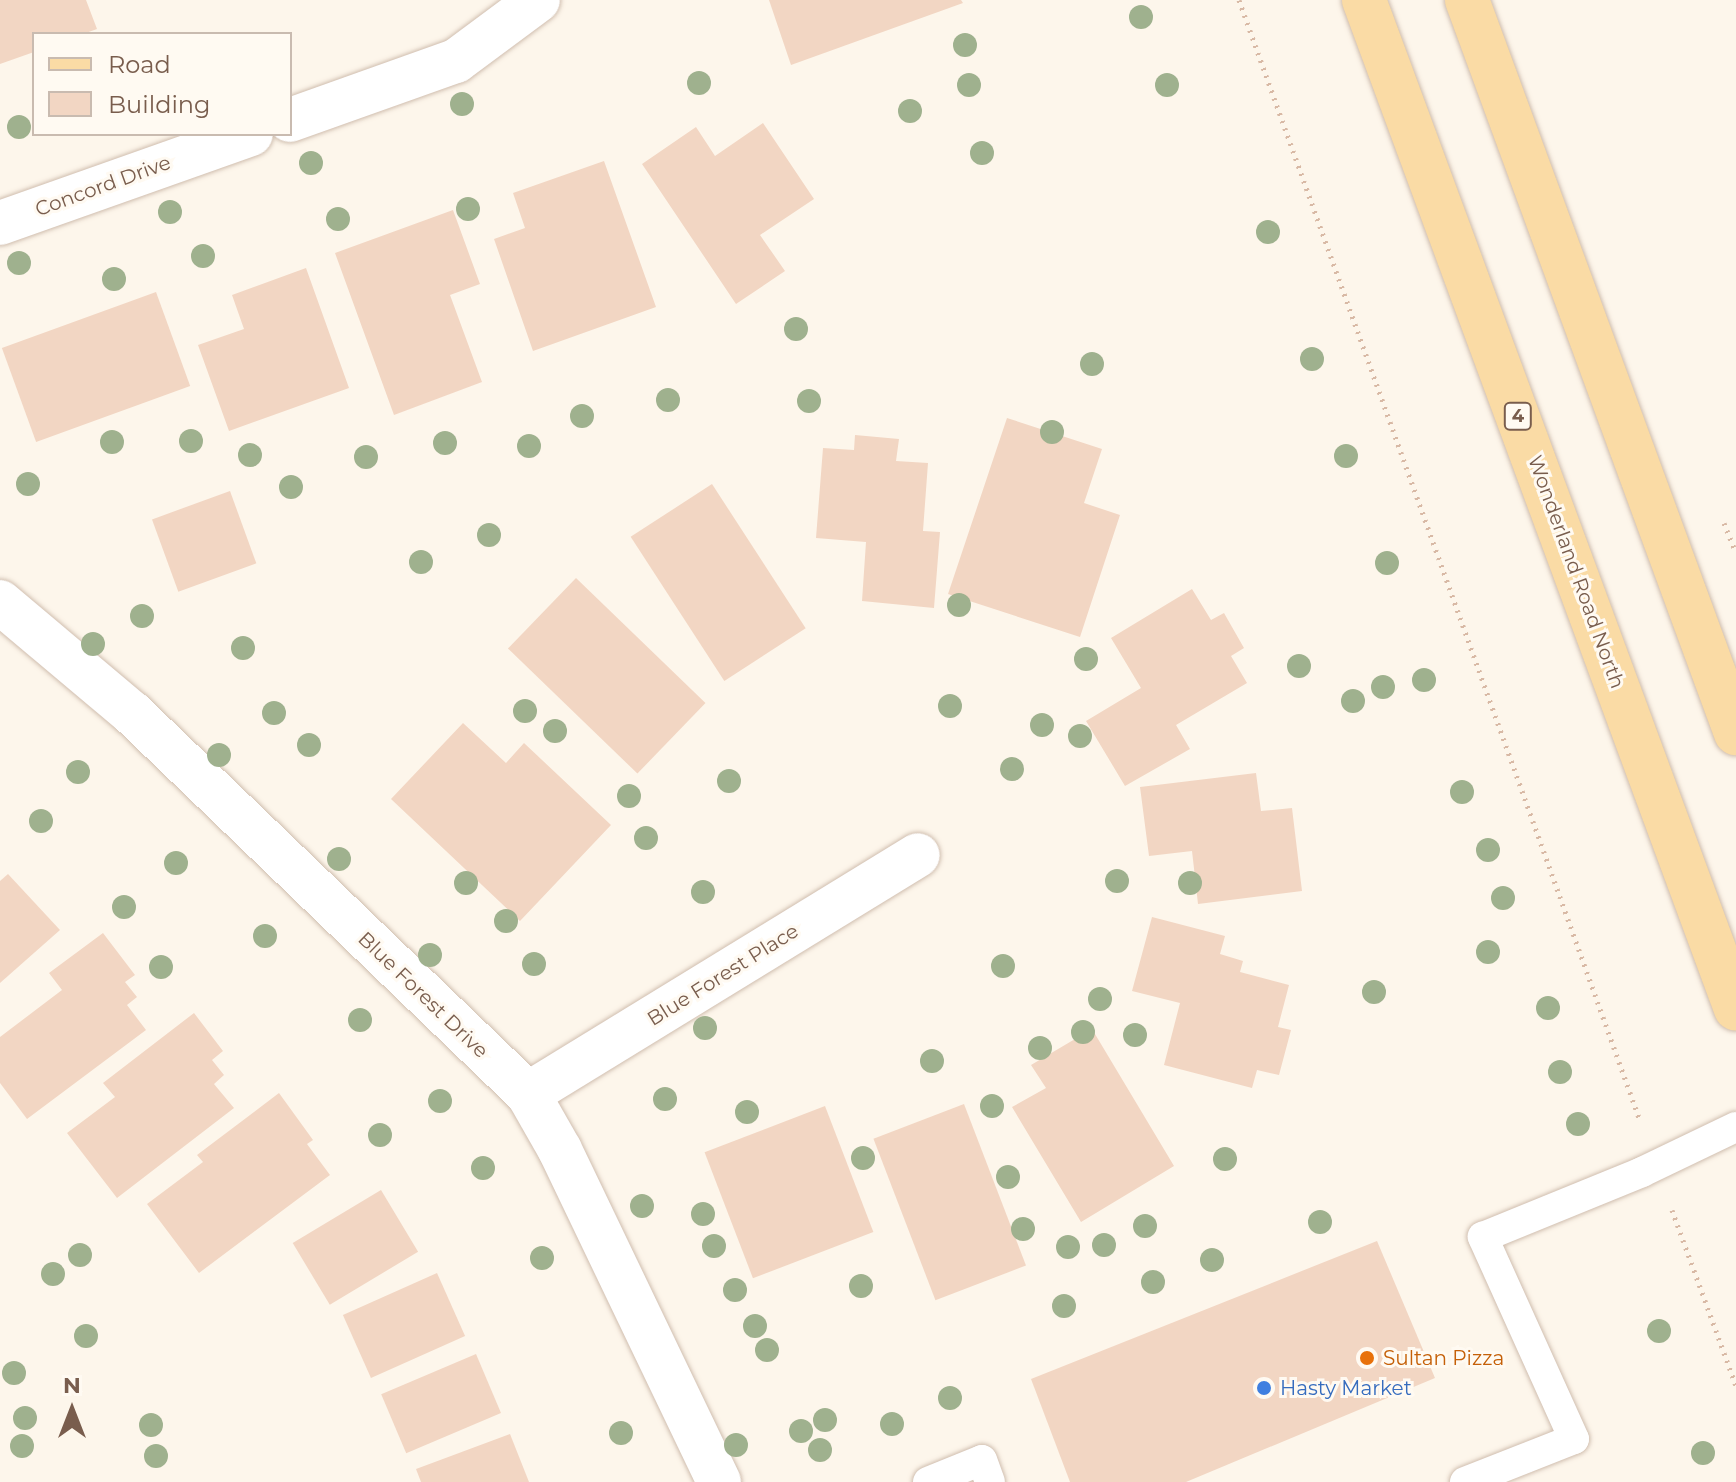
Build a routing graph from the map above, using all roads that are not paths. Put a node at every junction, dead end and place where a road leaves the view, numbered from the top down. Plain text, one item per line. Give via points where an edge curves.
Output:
1 (538, 0) edge
2 (1364, 0) edge
3 (1467, 0) edge
4 (292, 119) edge
5 (245, 136) edge
6 (0, 223) edge
7 (0, 602) edge
8 (1736, 733) edge
9 (918, 855) dead end
10 (1736, 1009) edge
11 (528, 1094) junction
12 (1736, 1127) edge
13 (719, 1482) edge
14 (928, 1482) edge
15 (990, 1482) edge
16 (1465, 1482) edge

1 - 4 street via 456,61
2 - 10 main road, Wonderland Road North / 4
3 - 8 main road
5 - 6 street, Concord Drive
7 - 11 street, Blue Forest Drive via 132,713
9 - 11 street, Blue Forest Place
11 - 13 street, Blue Forest Drive
12 - 16 lane via 1483,1237 1574,1439
14 - 15 lane via 982,1460

